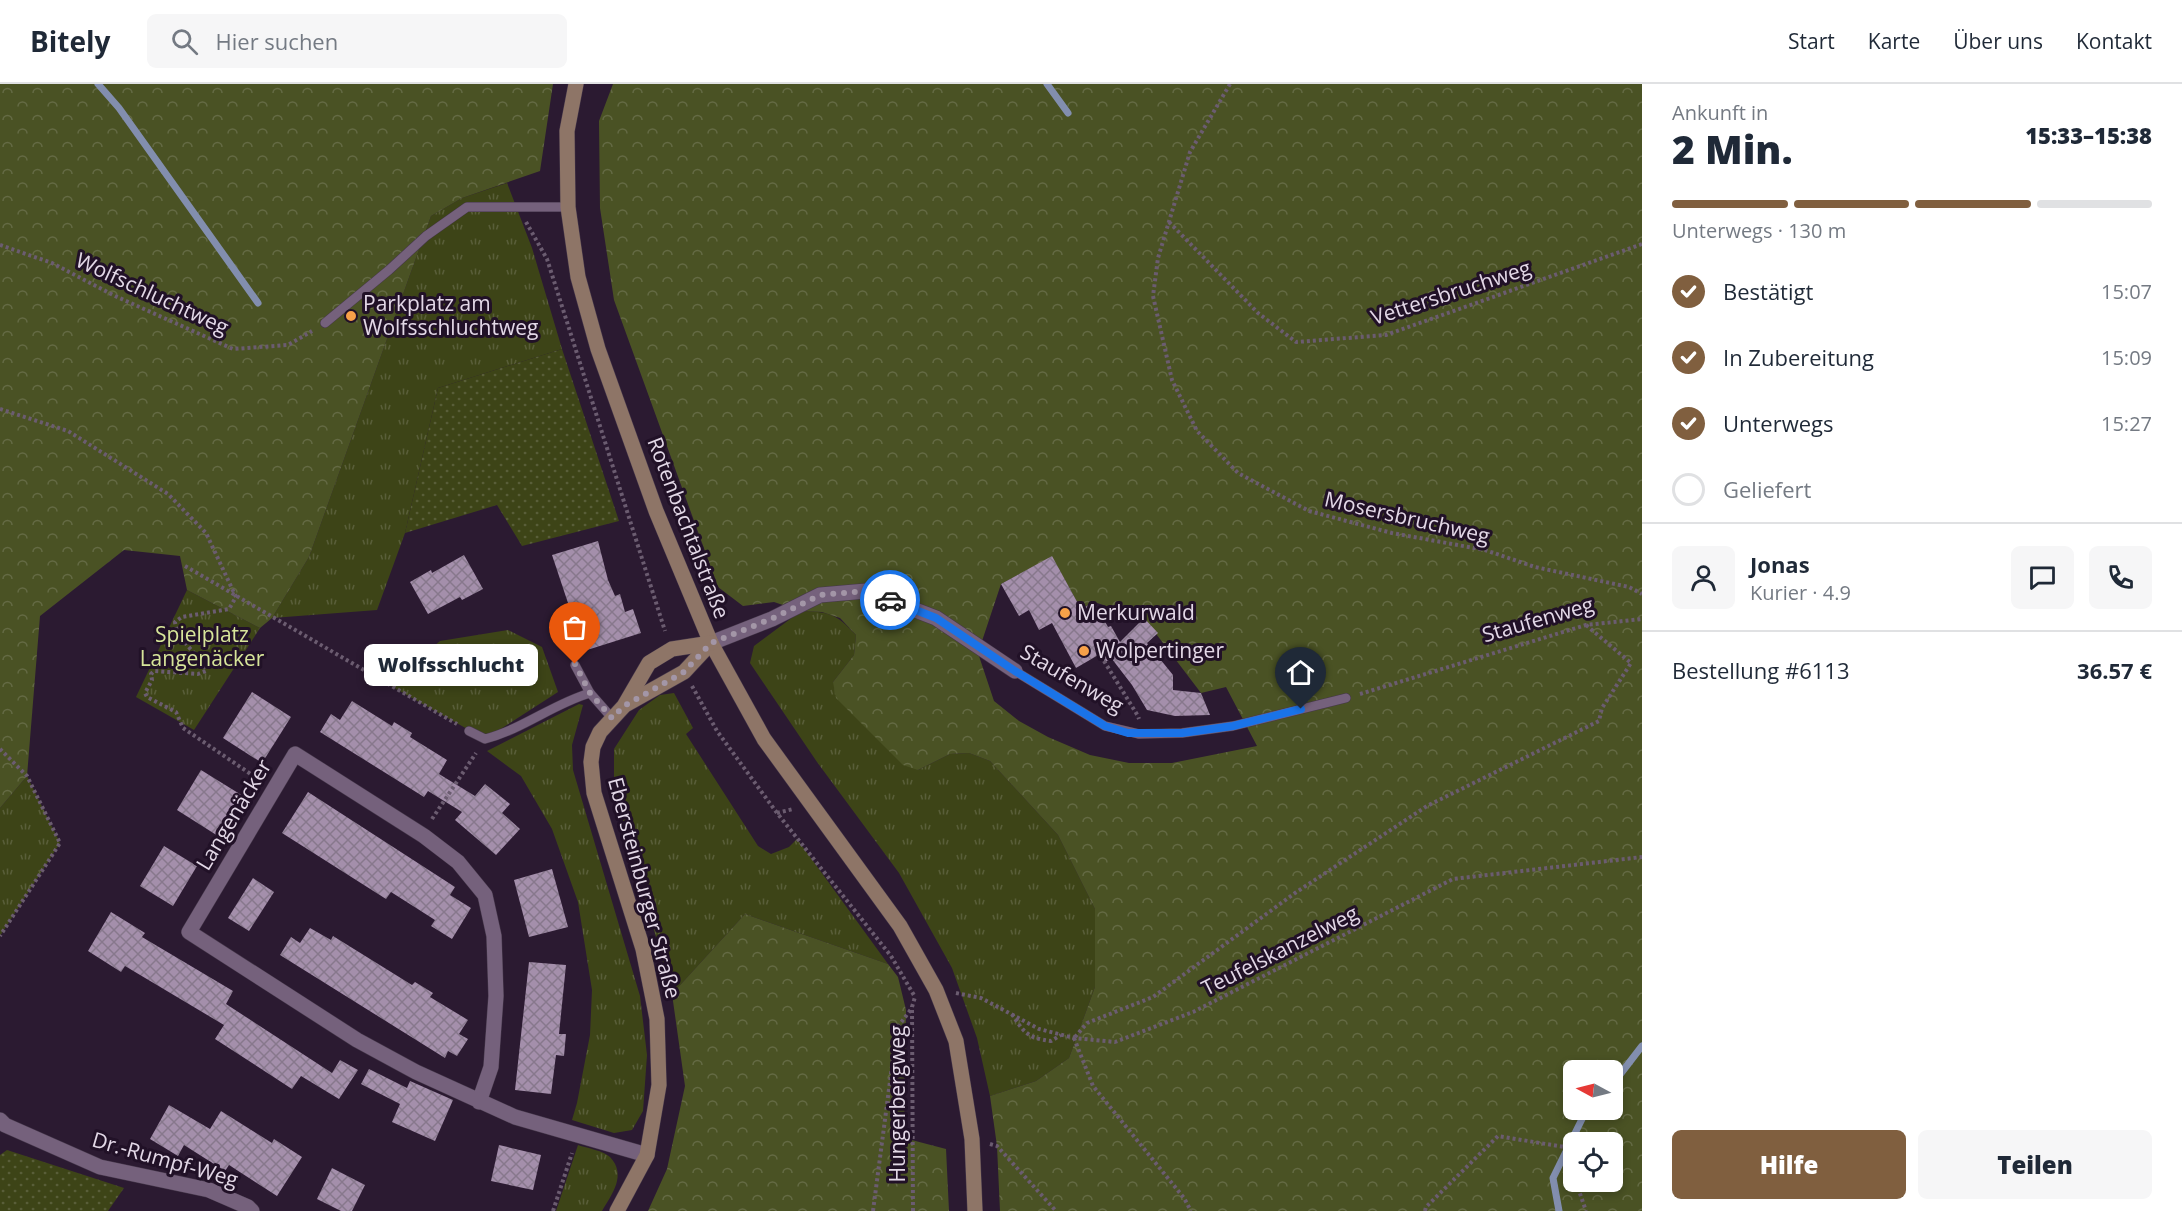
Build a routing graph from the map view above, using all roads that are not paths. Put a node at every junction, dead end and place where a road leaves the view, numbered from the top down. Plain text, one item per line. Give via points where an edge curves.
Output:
1 (576, 84) edge
2 (568, 207) junction
3 (325, 322) road end
4 (711, 643) junction
5 (575, 664) dead end
6 (1015, 671) joint
7 (590, 693) junction
8 (1346, 698) road end
9 (624, 706) junction
10 (612, 718) junction
11 (469, 731) road end
12 (479, 1102) junction
13 (0, 1120) edge
14 (647, 1155) junction
15 (252, 1211) edge
16 (617, 1211) edge
17 (975, 1211) edge

1 - 2 main road, Rotenbachtalstraße via 567,131
2 - 3 lane via 467,207 426,236
2 - 4 main road, Rotenbachtalstraße via 578,277 598,349 656,512
4 - 6 street, Staufenweg via 820,595 866,591 936,618
4 - 9 main road, Ebersteinburger Straße via 684,672
4 - 9 main road, Ebersteinburger Straße via 672,649 649,663
4 - 17 main road, Rotenbachtalstraße via 764,739 900,926 936,990 956,1041 972,1139
5 - 7 lane
6 - 8 lane, Staufenweg via 1105,726 1139,734 1233,726
7 - 10 lane
7 - 11 lane via 569,699 502,735 485,739
9 - 10 main road, Ebersteinburger Straße
10 - 14 main road, Ebersteinburger Straße via 593,747 592,778 643,949 657,1019 659,1085
12 - 12 street, Langenäcker via 357,1040 189,932 295,754 423,836 458,862 485,895 494,936 496,996 491,1067
12 - 14 street, Langenäcker via 515,1117
13 - 15 street, Dr.-Rumpf-Weg via 100,1167 209,1190
14 - 16 main road, Ebersteinburger Straße

